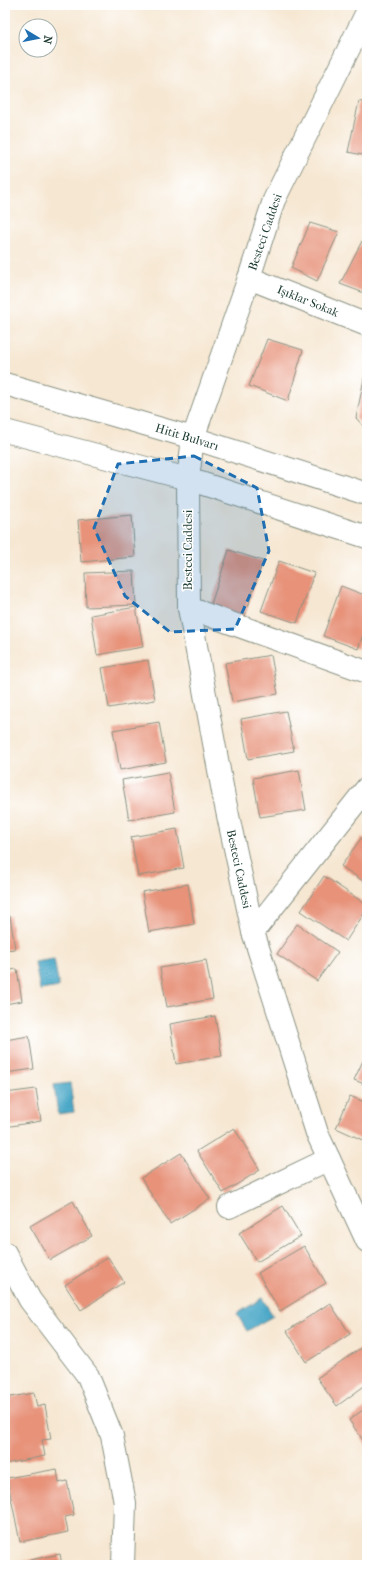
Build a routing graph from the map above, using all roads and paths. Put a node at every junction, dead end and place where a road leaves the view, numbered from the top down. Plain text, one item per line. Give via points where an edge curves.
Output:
1 (367, 12) edge
2 (362, 37) edge
3 (249, 278) junction
4 (367, 325) edge
5 (5, 384) edge
6 (5, 431) edge
7 (193, 438) junction
8 (188, 479) junction
9 (367, 494) edge
10 (367, 537) edge
11 (189, 608) junction
12 (367, 672) edge
13 (367, 788) edge
14 (253, 932) junction
15 (329, 1159) junction
16 (229, 1207) dead end
17 (367, 1239) edge
18 (5, 1253) edge
19 (122, 1565) edge

1 - 2 street, Besteci Caddesi
2 - 3 street, Besteci Caddesi via 274,200
3 - 4 street, Işıklar Sokak
3 - 7 street, Besteci Caddesi
5 - 7 street, Hitit Bulvarı
6 - 8 street
7 - 8 street, Besteci Caddesi
7 - 9 street, Hitit Bulvarı
8 - 10 street
8 - 11 street, Besteci Caddesi
11 - 12 street
11 - 14 street, Besteci Caddesi via 224,797
13 - 14 street
14 - 15 street, Besteci Caddesi via 317,1133
15 - 16 street
15 - 17 street, Besteci Caddesi
18 - 19 street via 30,1300 88,1376 112,1436 126,1504

